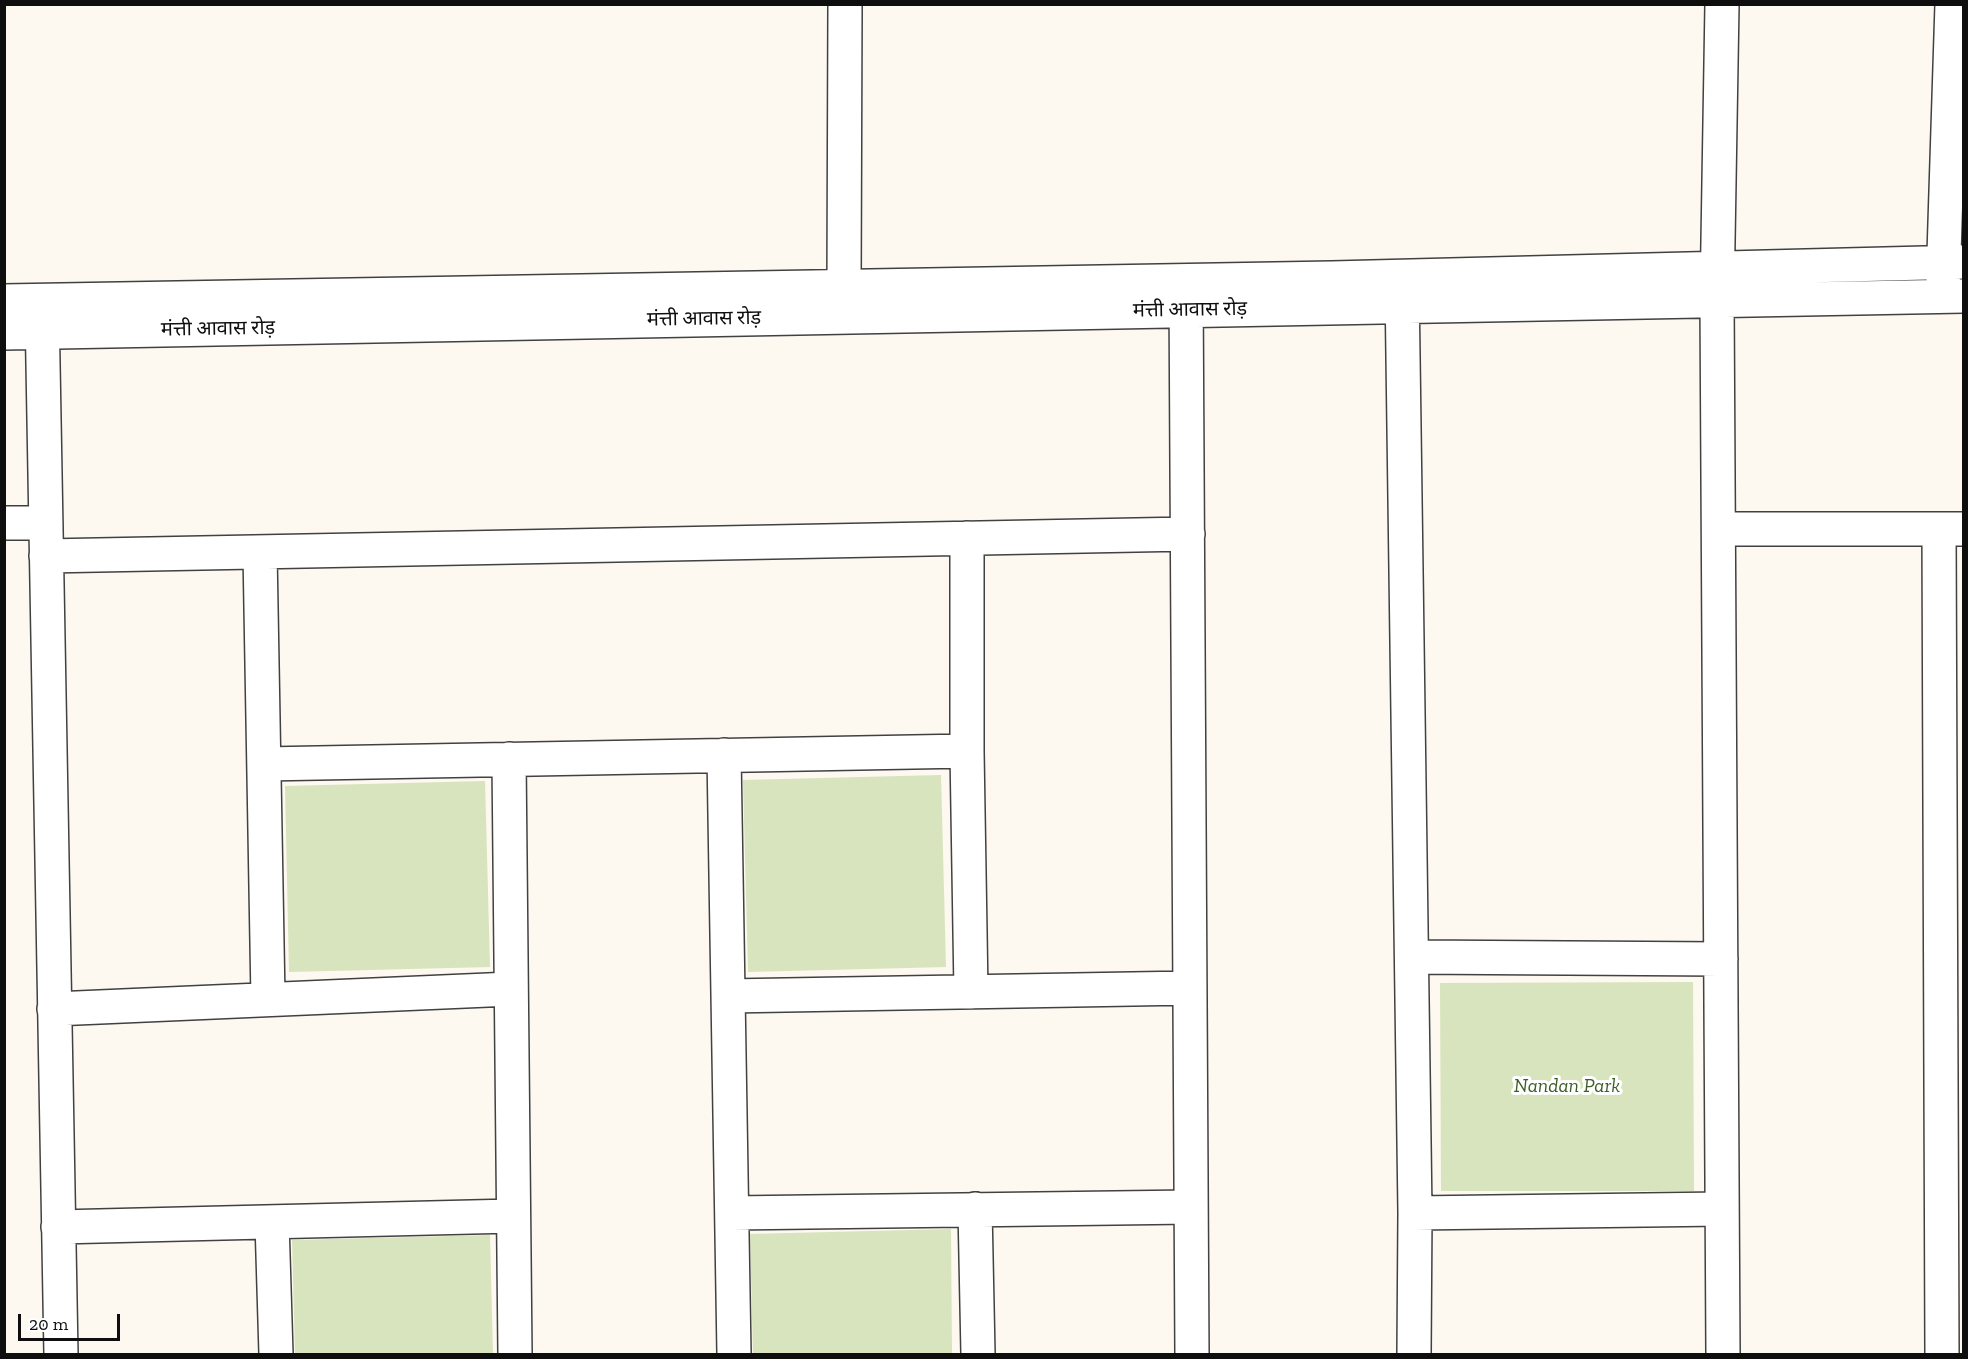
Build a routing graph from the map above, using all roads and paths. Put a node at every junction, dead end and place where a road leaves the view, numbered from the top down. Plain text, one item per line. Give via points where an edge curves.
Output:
1 (845, 4) edge
2 (1722, 4) edge
3 (1952, 4) edge
4 (1954, 263) edge
5 (1718, 268) junction
6 (844, 286) junction
7 (1403, 291) junction
8 (1186, 295) junction
9 (1953, 296) edge
10 (42, 300) junction
11 (1717, 300) junction
12 (4, 301) edge
13 (42, 332) junction
14 (4, 333) edge
15 (4, 523) edge
16 (46, 523) junction
17 (1719, 529) junction
18 (1951, 529) edge
19 (1188, 534) junction
20 (967, 538) junction
21 (260, 552) junction
22 (46, 556) junction
23 (967, 751) junction
24 (724, 755) junction
25 (509, 759) junction
26 (264, 764) junction
27 (1412, 957) junction
28 (1721, 959) junction
29 (1190, 988) junction
30 (511, 989) junction
31 (971, 992) junction
32 (728, 996) junction
33 (268, 999) junction
34 (54, 1008) junction
35 (1191, 1207) junction
36 (975, 1209) junction
37 (1722, 1209) junction
38 (732, 1213) junction
39 (1415, 1213) junction
40 (513, 1216) junction
41 (272, 1222) junction
42 (58, 1227) junction
43 (61, 1354) edge
44 (276, 1354) edge
45 (515, 1354) edge
46 (734, 1354) edge
47 (978, 1354) edge
48 (1192, 1354) edge
49 (1414, 1354) edge
50 (1723, 1354) edge
51 (1942, 1354) edge

1 - 6 street
2 - 5 street
3 - 4 street
4 - 5 street
4 - 9 street
5 - 7 street
5 - 11 street
6 - 8 street
6 - 10 street
7 - 8 street, मंत्ती आवास रोड़
7 - 11 street
7 - 27 street
8 - 13 street, मंत्ती आवास रोड़
8 - 19 street
9 - 11 street
10 - 12 street
10 - 13 street
11 - 17 street
13 - 14 street, मंत्ती आवास रोड़
13 - 16 street
15 - 16 street
16 - 22 street
17 - 18 street
17 - 28 street
18 - 51 street
19 - 20 street
19 - 29 street
20 - 21 street
20 - 23 street
21 - 22 street
21 - 26 street
22 - 34 street
23 - 24 street
23 - 31 street
24 - 25 street
24 - 32 street
25 - 26 street
25 - 30 street
26 - 33 street
27 - 28 street
27 - 39 street
28 - 37 street
29 - 31 street
29 - 35 street
30 - 33 street
30 - 40 street
31 - 32 street
32 - 38 street
33 - 34 street
34 - 42 street
35 - 36 street
35 - 48 street
36 - 38 street
36 - 47 street
37 - 39 street
37 - 50 street
38 - 46 street
39 - 49 street
40 - 41 street
40 - 45 street
41 - 42 street
41 - 44 street
42 - 43 street

